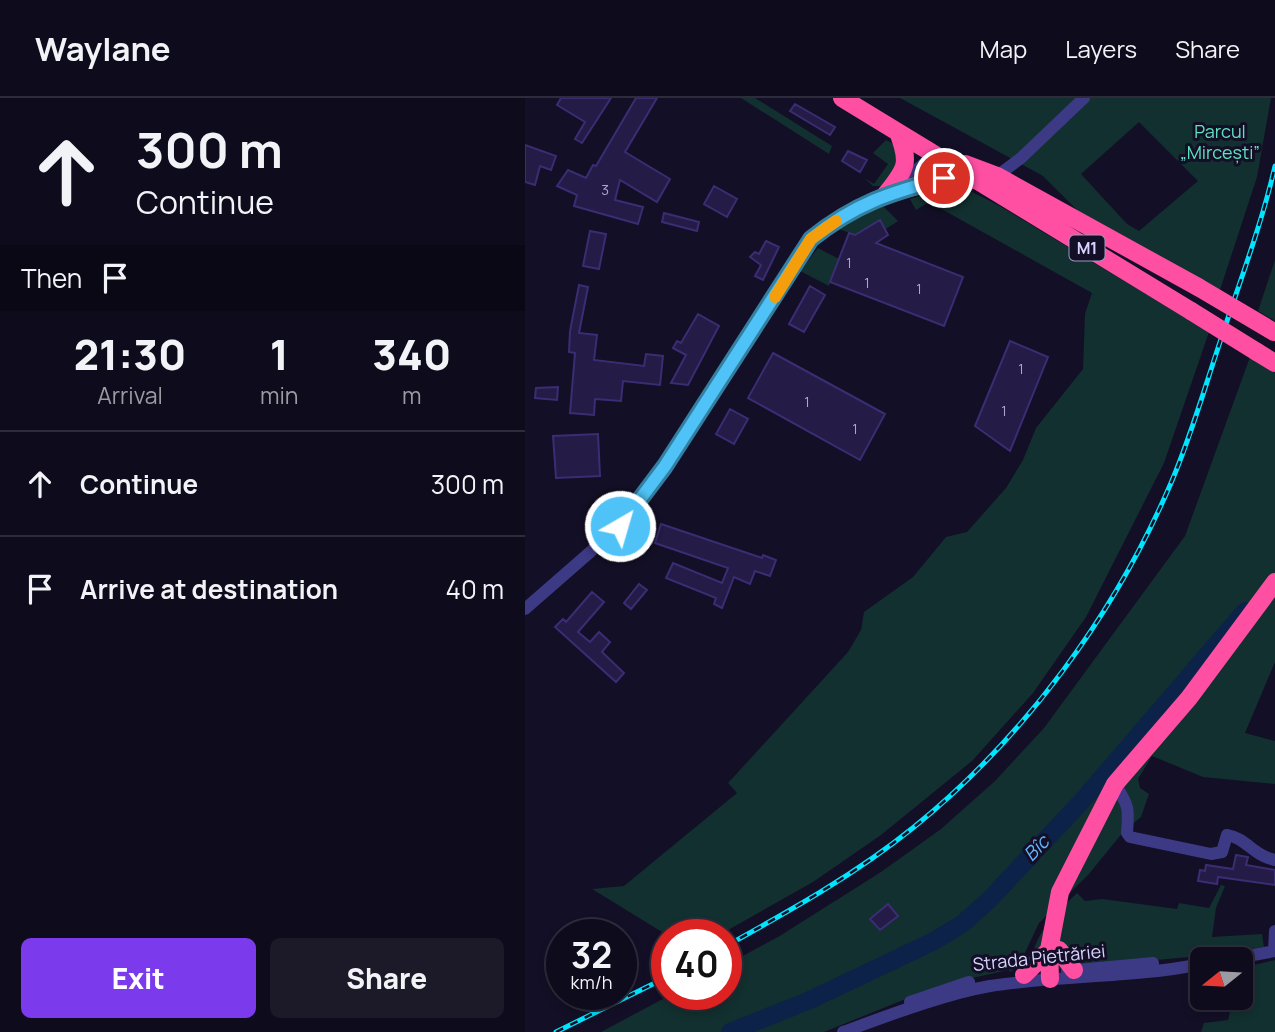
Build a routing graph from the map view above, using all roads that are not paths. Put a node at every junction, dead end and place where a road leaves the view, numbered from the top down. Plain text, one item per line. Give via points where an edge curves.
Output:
1 (842, 98) edge
2 (1084, 98) edge
3 (898, 132) junction
4 (935, 153) junction
5 (997, 176) junction
6 (979, 181) junction
7 (886, 194) junction
8 (1275, 332) edge
9 (1275, 363) edge
10 (1275, 582) edge
11 (525, 609) edge
12 (1115, 784) junction
13 (1275, 860) edge
14 (1275, 931) edge
15 (1054, 950) junction
16 (1275, 951) edge
17 (1253, 955) edge
18 (1190, 964) edge
19 (1058, 974) junction
20 (1024, 975) junction
21 (886, 1016) junction
22 (843, 1032) edge

1 - 3 highway, M1
2 - 5 street
3 - 4 highway, M1
3 - 7 highway via 906,165
4 - 5 highway, M1
4 - 6 highway, M1
4 - 7 street
5 - 8 highway, M1, bridge
6 - 7 highway via 944,178
6 - 9 highway, M1, bridge
7 - 11 street via 811,239 620,526
10 - 12 highway via 1189,698
12 - 13 street via 1130,815 1130,837 1211,854 1222,852 1227,835 1237,837 1260,857
12 - 15 highway via 1068,872 1059,897
14 - 16 street
15 - 19 highway
15 - 19 highway
15 - 20 highway
16 - 17 street
18 - 19 street, Strada Pietrăriei
19 - 20 street, Strada Pietrăriei
19 - 21 street, Strada Pietrăriei via 963,992
20 - 21 street, Strada Pietrăriei via 963,983 912,1001
21 - 22 street, Strada Pietrăriei

